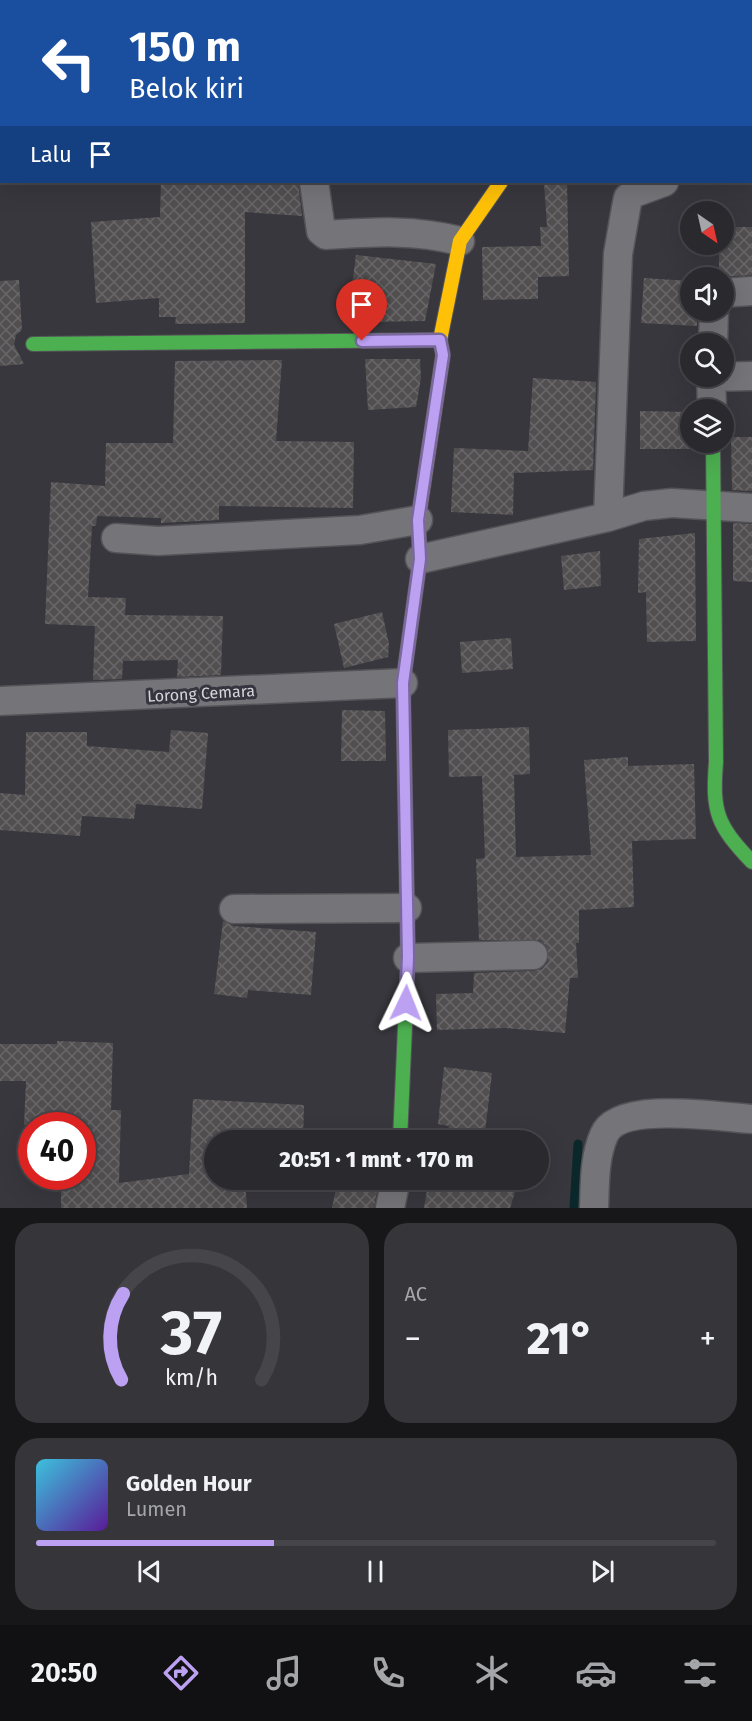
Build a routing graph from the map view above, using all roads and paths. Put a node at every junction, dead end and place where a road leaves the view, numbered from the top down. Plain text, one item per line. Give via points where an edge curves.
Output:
1 (314, 183) edge
2 (500, 183) edge
3 (661, 183) edge
4 (460, 242) junction
5 (752, 291) edge
6 (734, 292) edge
7 (440, 340) junction
8 (33, 344) dead end
9 (734, 376) edge
10 (752, 376) edge
11 (713, 453) edge
12 (714, 506) junction
13 (752, 508) edge
14 (608, 517) junction
15 (418, 520) junction
16 (116, 537) dead end
17 (420, 559) junction
18 (403, 683) junction
19 (0, 701) edge
20 (752, 862) edge
21 (407, 908) junction
22 (234, 909) dead end
23 (533, 955) dead end
24 (408, 957) junction
25 (752, 1119) edge
26 (400, 1130) edge
27 (394, 1190) edge
28 (390, 1208) edge
29 (594, 1208) edge

1 - 4 street via 321,231 326,235 399,231
2 - 4 street
3 - 14 street via 628,198 618,254
4 - 7 street
5 - 6 street
7 - 8 street
7 - 15 street via 443,355
9 - 10 street
11 - 12 street
12 - 13 street
12 - 14 street via 672,503 644,506
12 - 20 street via 713,798 727,836
14 - 17 street
15 - 16 street via 360,530 158,541
15 - 17 street
17 - 18 street
18 - 19 street, Lorong Cemara
18 - 21 street
21 - 22 street
21 - 24 street
23 - 24 street
24 - 26 street
25 - 29 street via 653,1113 616,1120 604,1134 595,1173
27 - 28 street

